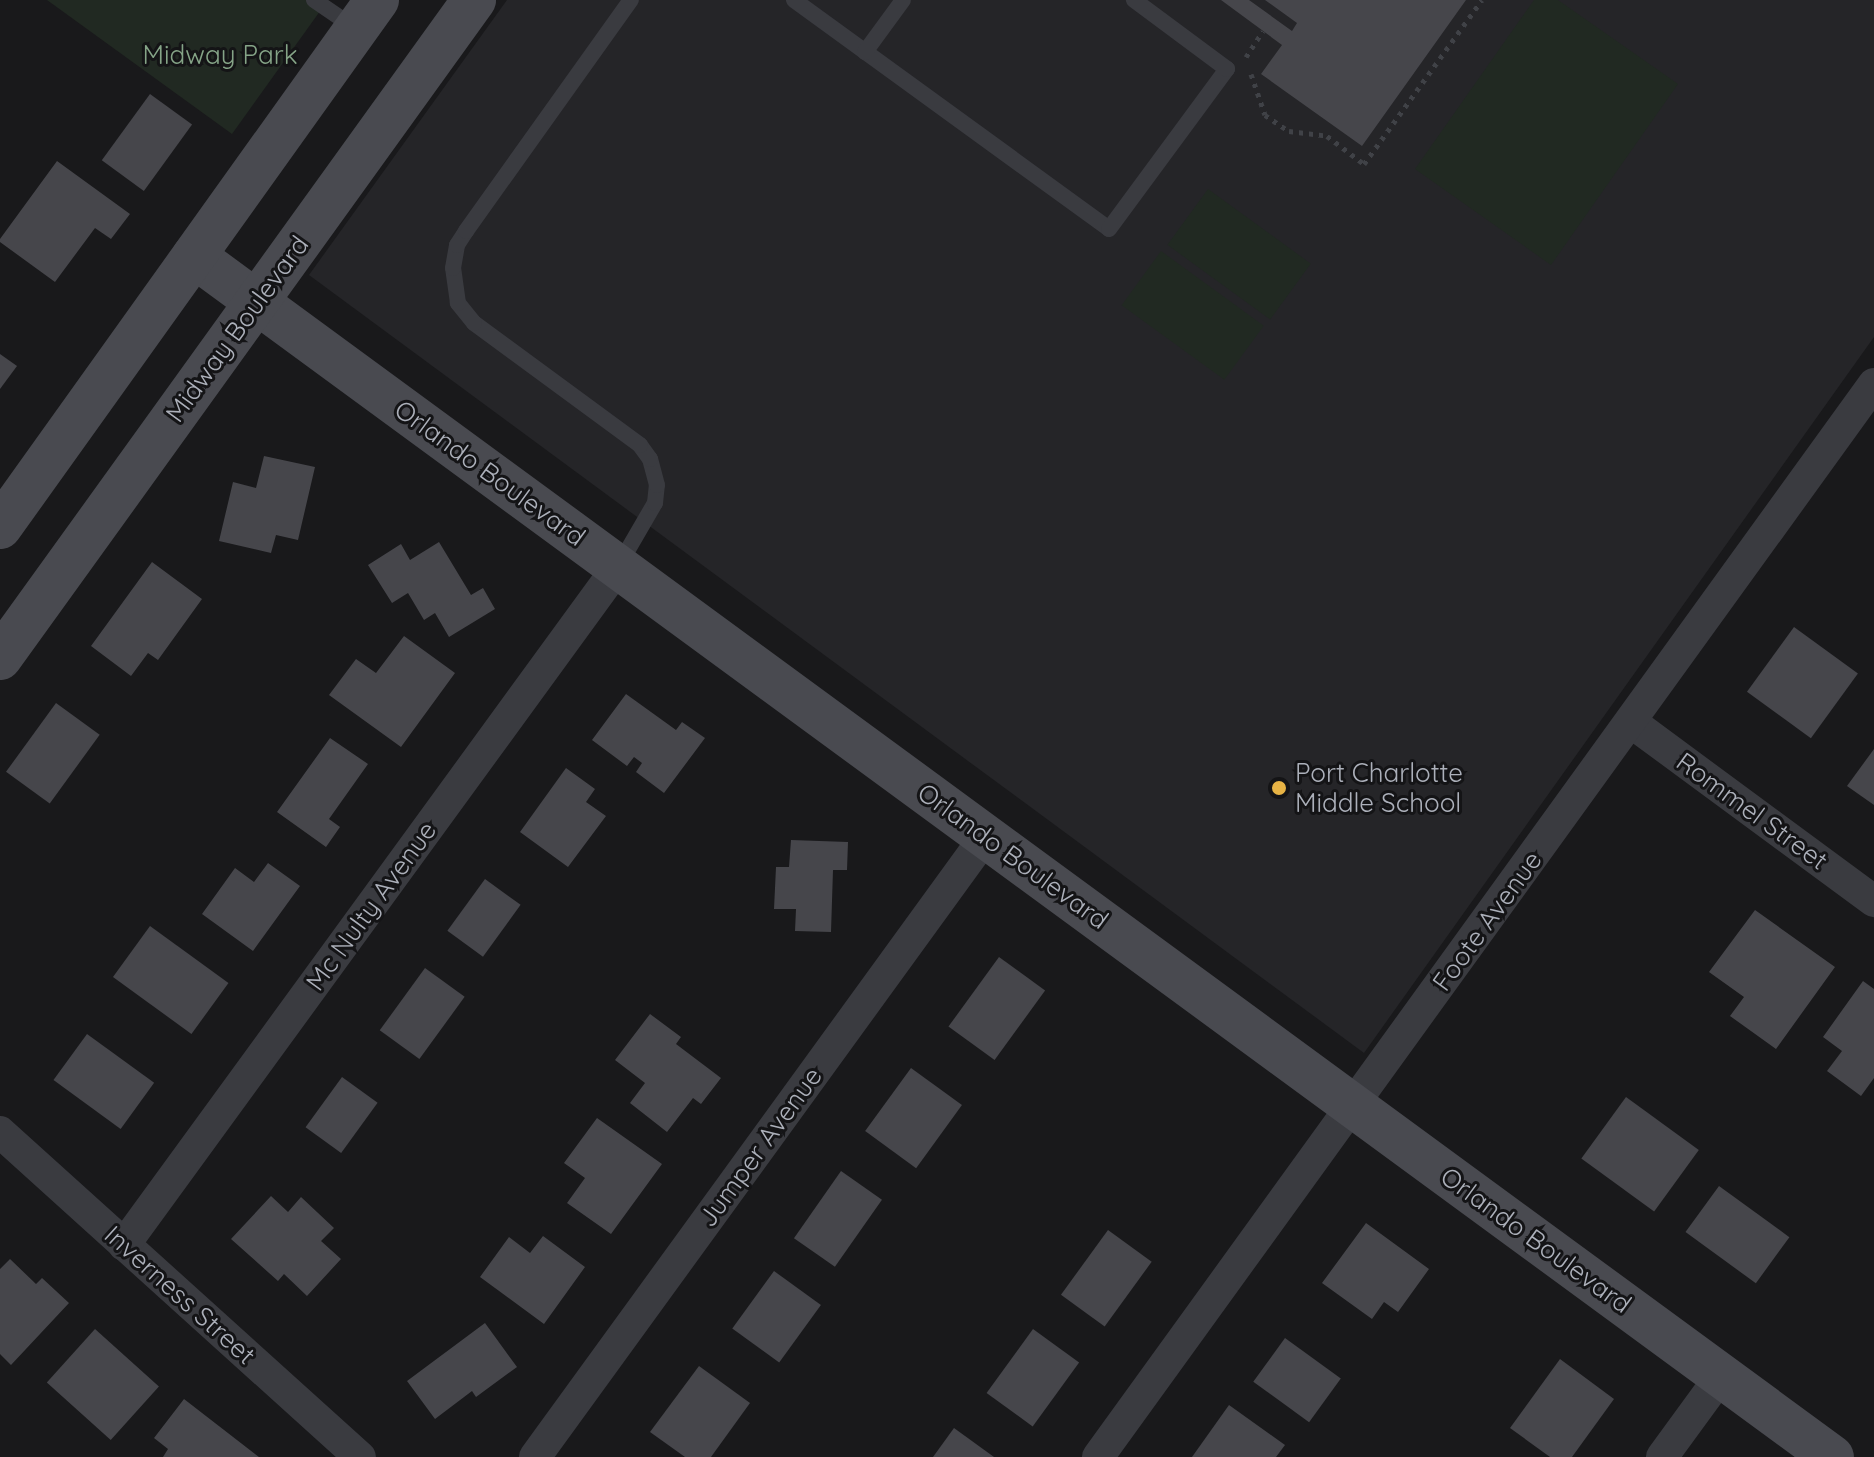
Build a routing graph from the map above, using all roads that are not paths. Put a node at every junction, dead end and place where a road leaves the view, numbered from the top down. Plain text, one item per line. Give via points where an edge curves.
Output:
1 (314, 0) edge
2 (474, 0) edge
3 (631, 0) edge
4 (794, 0) edge
5 (903, 0) edge
6 (1134, 0) edge
7 (366, 15) edge
8 (865, 52) junction
9 (194, 256) junction
10 (256, 303) junction
11 (1874, 384) edge
12 (0, 527) edge
13 (618, 567) junction
14 (0, 658) edge
15 (1631, 722) junction
16 (986, 836) junction
17 (1874, 901) edge
18 (1354, 1106) junction
19 (0, 1132) edge
20 (124, 1245) junction
21 (1721, 1376) junction
22 (360, 1457) edge
23 (535, 1457) edge
24 (1098, 1457) edge
25 (1662, 1457) edge
26 (1832, 1457) edge

1 - 7 lane
2 - 10 street, Midway Boulevard
3 - 13 lane via 466,231 453,268 455,294 474,323 640,445 650,459 657,485 655,503
4 - 8 lane
5 - 8 lane
6 - 8 lane via 1227,69 1109,229
7 - 9 street
9 - 10 street, Orlando Boulevard
9 - 12 street
10 - 13 street, Orlando Boulevard
10 - 14 street, Midway Boulevard
11 - 15 street, Foote Avenue
13 - 16 street, Orlando Boulevard
13 - 20 street, Mc Nulty Avenue
15 - 17 street, Rommel Street
15 - 18 street, Foote Avenue
16 - 18 street, Orlando Boulevard
16 - 23 street, Jumper Avenue
18 - 21 street, Orlando Boulevard
18 - 24 street, Foote Avenue
19 - 20 street, Inverness Street
20 - 22 street, Inverness Street
21 - 25 street
21 - 26 street, Orlando Boulevard

